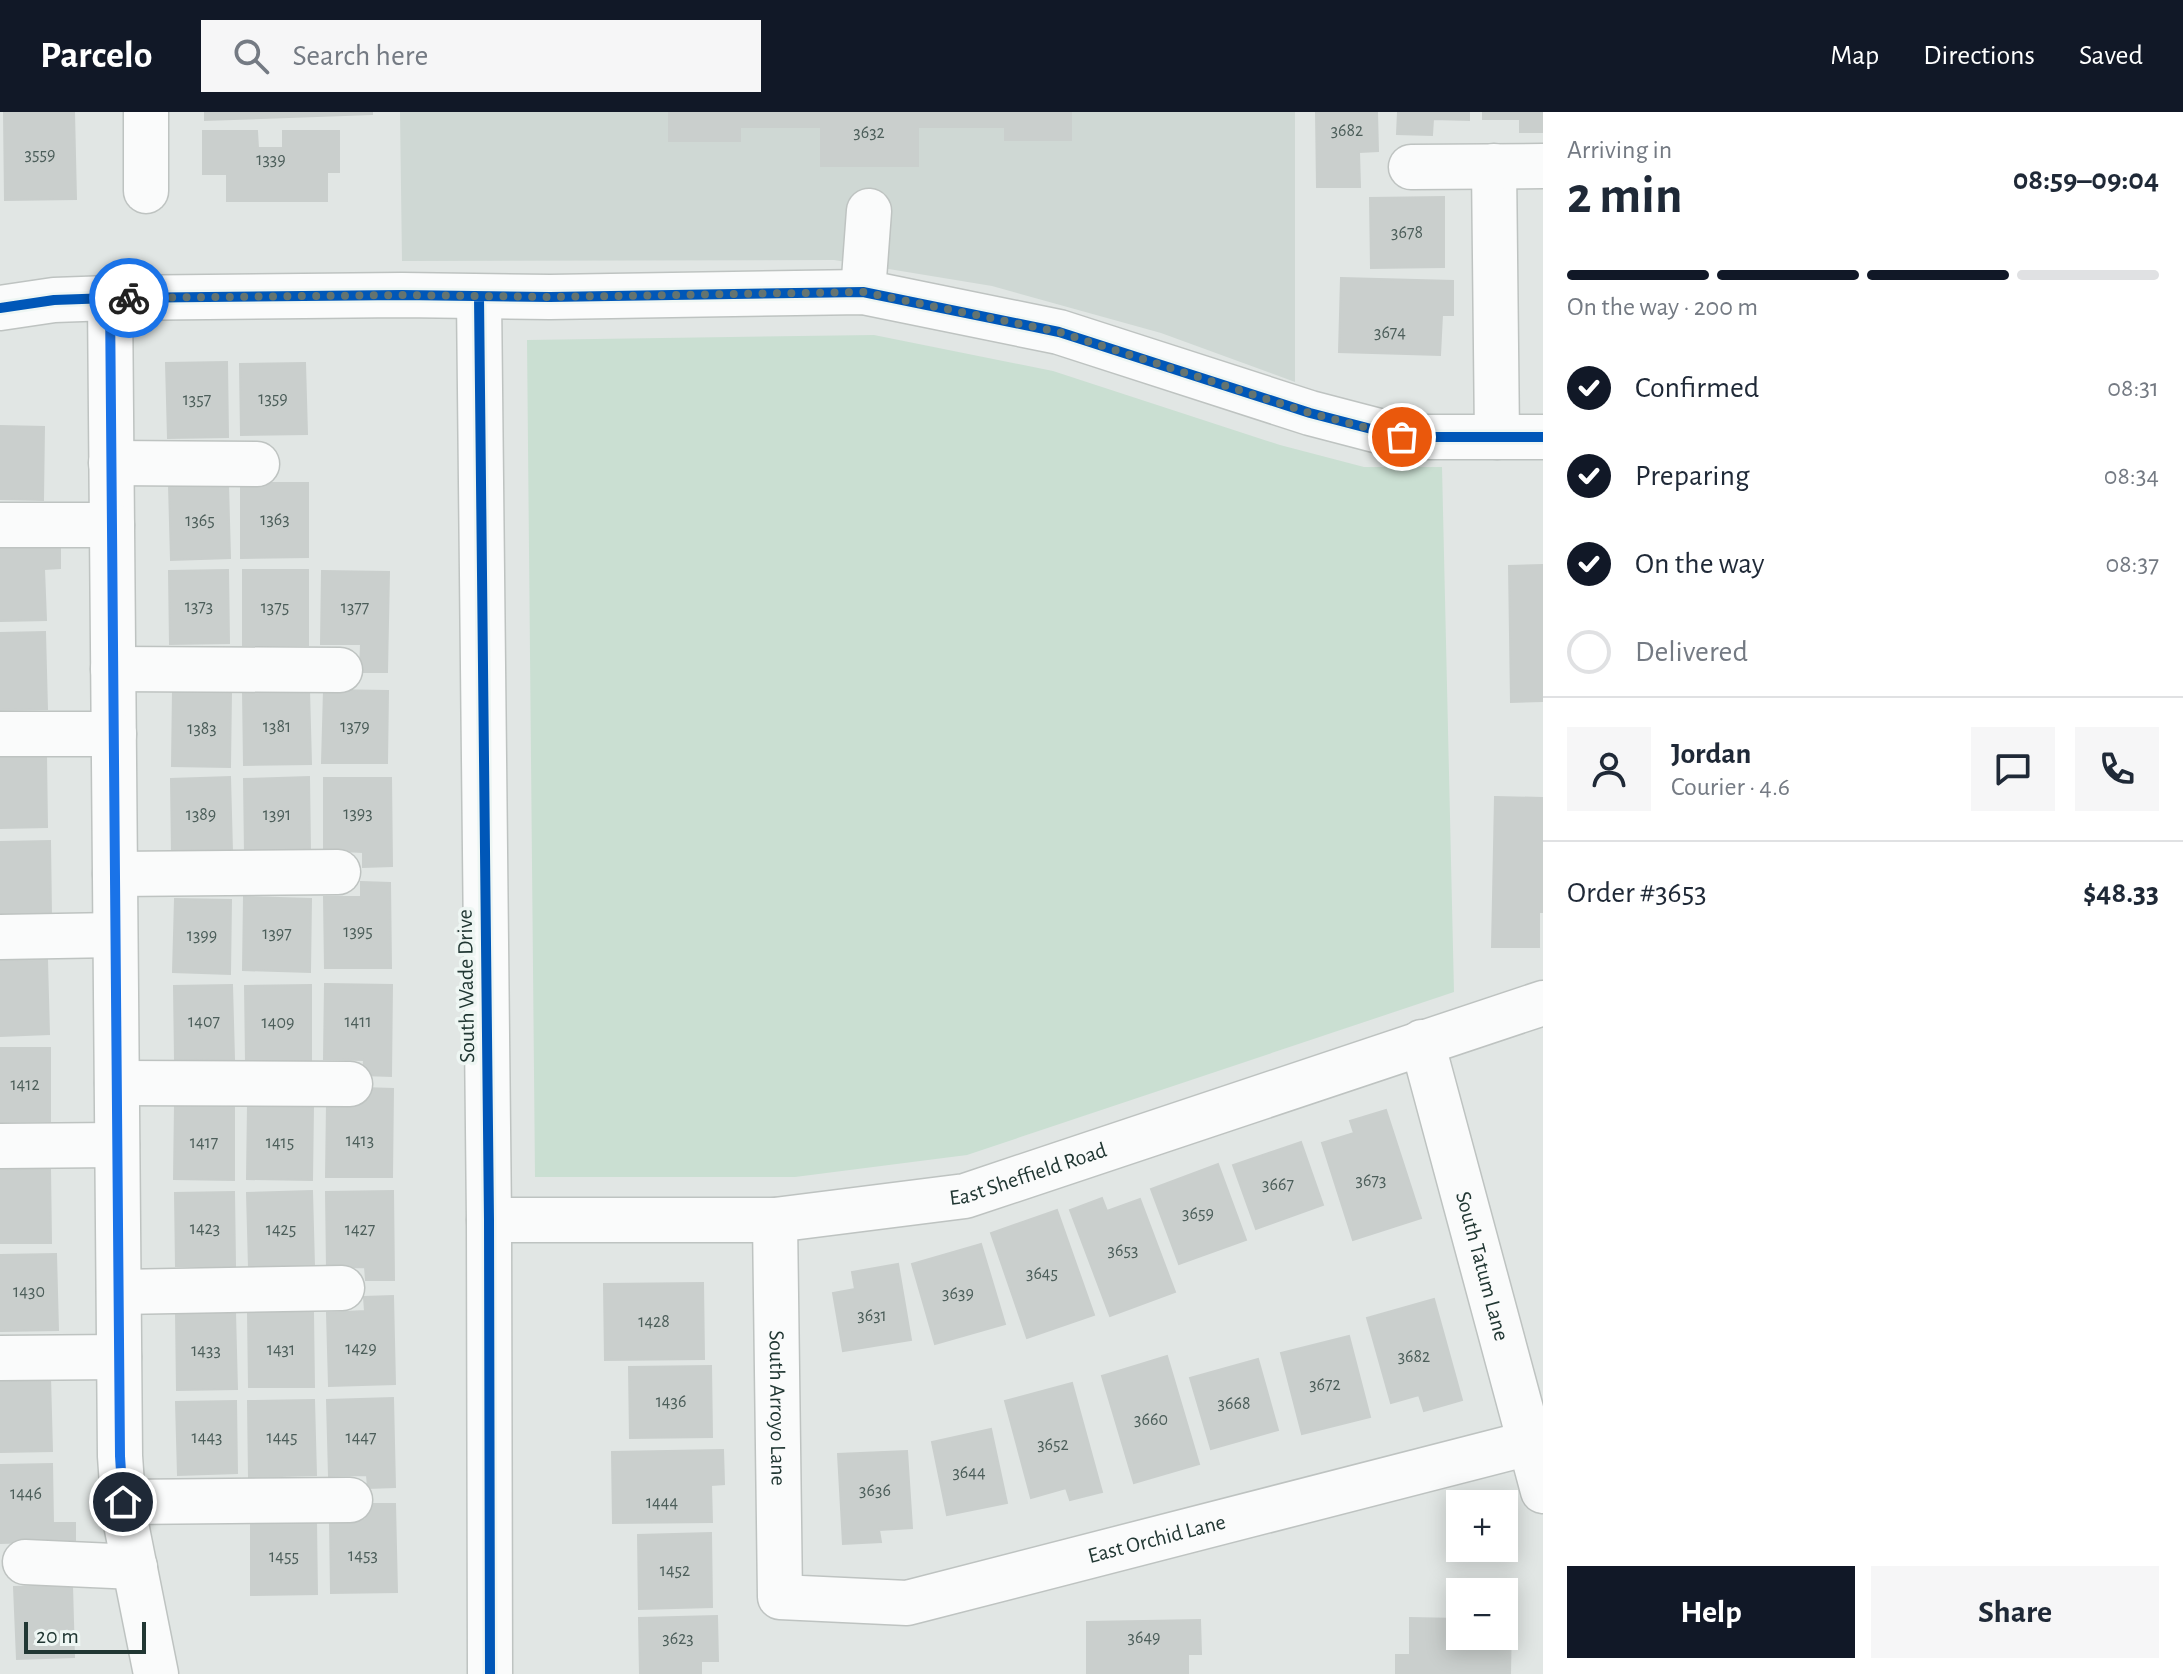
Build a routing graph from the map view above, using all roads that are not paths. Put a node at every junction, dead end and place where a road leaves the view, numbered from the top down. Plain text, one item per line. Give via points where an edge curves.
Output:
1 (146, 112) edge
2 (1494, 166) junction
3 (1543, 166) edge
4 (1411, 167) dead end
5 (146, 191) dead end
6 (869, 211) dead end
7 (863, 292) junction
8 (479, 297) junction
9 (110, 298) junction
10 (0, 308) edge
11 (1497, 437) junction
12 (1543, 437) edge
13 (111, 463) junction
14 (257, 464) dead end
15 (0, 525) edge
16 (112, 525) junction
17 (113, 669) junction
18 (340, 670) dead end
19 (0, 734) edge
20 (114, 734) junction
21 (338, 872) dead end
22 (115, 874) junction
23 (115, 935) junction
24 (0, 937) edge
25 (1543, 1003) edge
26 (1422, 1042) junction
27 (117, 1083) junction
28 (350, 1084) dead end
29 (117, 1145) junction
30 (0, 1146) edge
31 (489, 1220) junction
32 (775, 1220) junction
33 (342, 1288) dead end
34 (119, 1292) junction
35 (119, 1357) junction
36 (0, 1358) edge
37 (1529, 1443) junction
38 (1543, 1491) edge
39 (350, 1500) dead end
40 (123, 1502) junction
41 (25, 1562) dead end
42 (135, 1567) junction
43 (780, 1597) joint
44 (156, 1674) edge
45 (490, 1674) edge

1 - 5 street
2 - 3 street
2 - 4 street
2 - 11 street
6 - 7 street
7 - 8 street
7 - 11 street via 1059,332 1402,437
8 - 9 street
8 - 31 street, South Wade Drive
9 - 10 street
9 - 13 street
11 - 12 street
13 - 14 street
13 - 16 street
15 - 16 street
16 - 17 street
17 - 18 street
17 - 20 street
19 - 20 street
20 - 22 street
21 - 22 street
22 - 23 street
23 - 24 street
23 - 27 street
25 - 26 street, East Sheffield Road
26 - 32 street, East Sheffield Road via 965,1196
26 - 37 street, South Tatum Lane
27 - 28 street
27 - 29 street
29 - 30 street
29 - 34 street
31 - 32 street, East Sheffield Road
31 - 45 street, South Wade Drive
32 - 43 street, South Arroyo Lane
33 - 34 street
34 - 35 street
35 - 36 street
35 - 40 street
37 - 38 street, South Tatum Lane
37 - 43 street, East Orchid Lane via 907,1603
39 - 40 street
40 - 42 street
41 - 42 street
42 - 44 street

